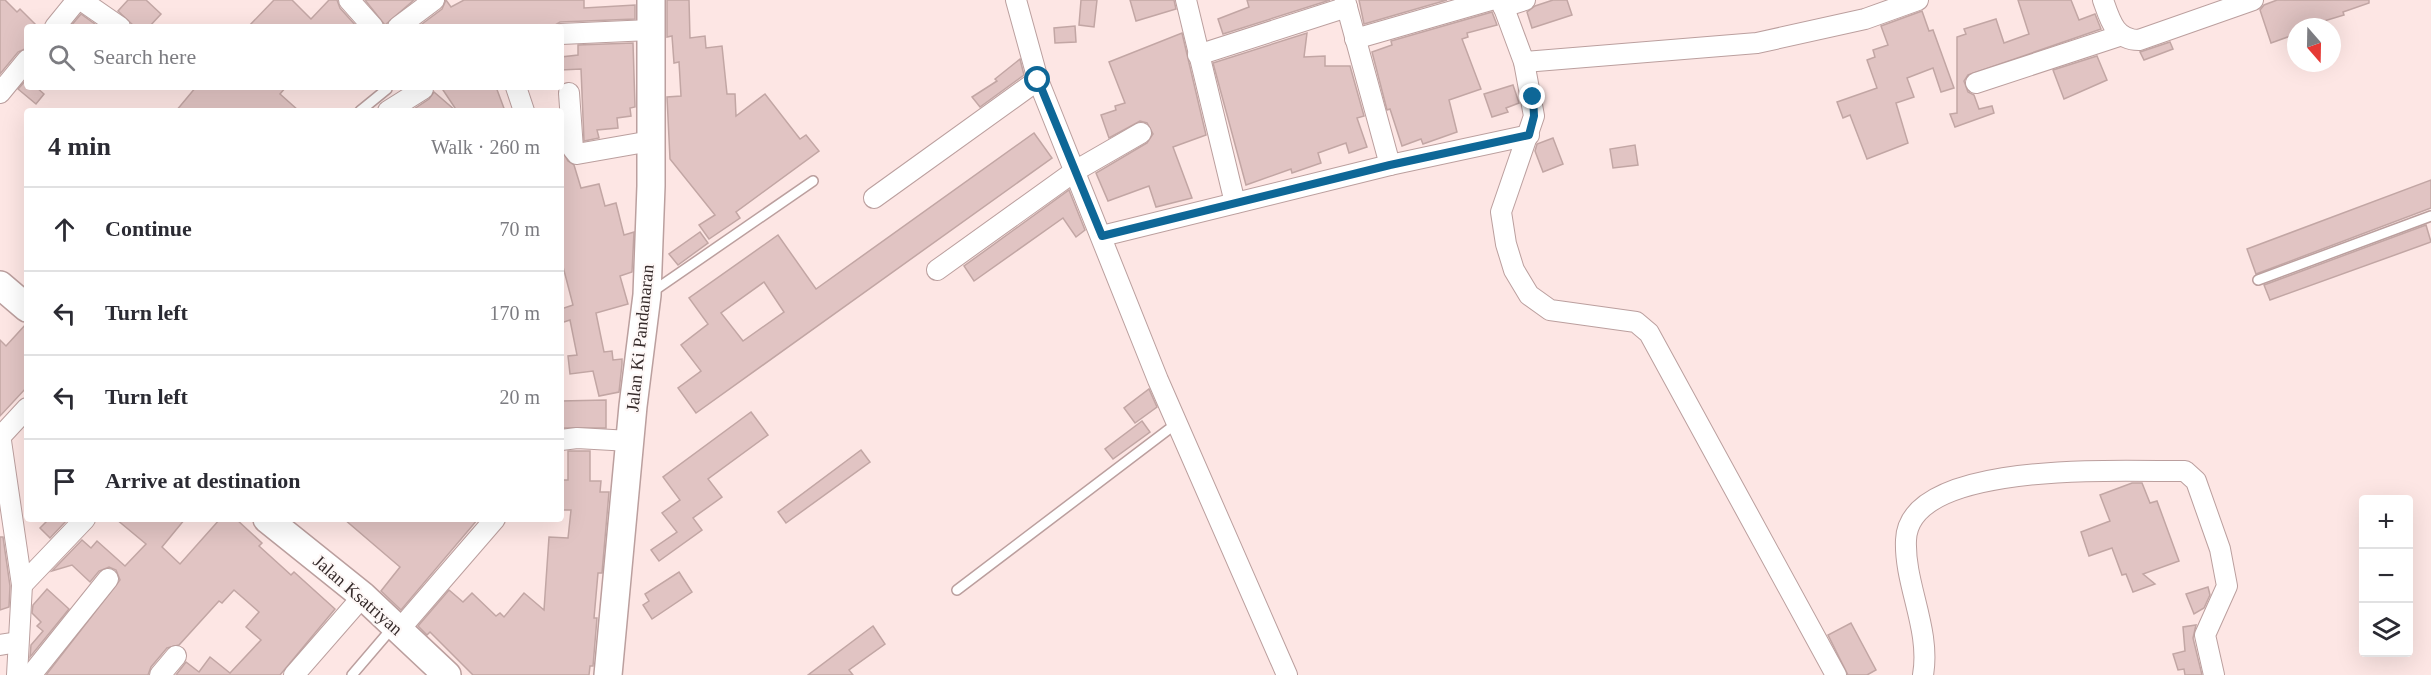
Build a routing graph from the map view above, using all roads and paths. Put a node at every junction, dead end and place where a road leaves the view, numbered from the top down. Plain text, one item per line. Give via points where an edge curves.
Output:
1 (79, 0) edge
2 (349, 0) edge
3 (434, 0) edge
4 (651, 0) edge
5 (1016, 0) edge
6 (1186, 0) edge
7 (1526, 0) edge
8 (1918, 0) edge
9 (2103, 0) edge
10 (2253, 0) edge
11 (1498, 2) edge
12 (1346, 3) edge
13 (57, 24) edge
14 (115, 24) edge
15 (370, 24) edge
16 (402, 24) edge
17 (650, 30) junction
18 (564, 34) edge
19 (2119, 36) junction
20 (1355, 39) junction
21 (1198, 55) junction
22 (1524, 62) junction
23 (24, 63) edge
24 (1038, 80) junction
25 (1976, 83) dead end
26 (2, 86) edge
27 (385, 90) edge
28 (422, 90) edge
29 (517, 90) edge
30 (570, 93) dead end
31 (364, 108) edge
32 (393, 108) edge
33 (523, 108) edge
34 (1141, 133) dead end
35 (1529, 135) junction
36 (651, 141) junction
37 (1390, 165) junction
38 (1076, 171) junction
39 (813, 181) dead end
40 (874, 198) dead end
41 (1235, 203) junction
42 (2431, 216) edge
43 (1102, 236) junction
44 (937, 270) dead end
45 (2258, 280) dead end
46 (0, 285) edge
47 (647, 295) junction
48 (24, 305) edge
49 (24, 411) edge
50 (1177, 423) junction
51 (1, 435) edge
52 (564, 440) edge
53 (630, 441) junction
54 (6, 519) edge
55 (83, 522) edge
56 (271, 522) edge
57 (492, 522) edge
58 (108, 579) dead end
59 (22, 585) junction
60 (957, 590) dead end
61 (363, 596) junction
62 (397, 627) junction
63 (9, 644) edge
64 (177, 656) dead end
65 (17, 675) edge
66 (31, 675) edge
67 (159, 675) edge
68 (294, 675) edge
69 (352, 675) edge
70 (447, 675) edge
71 (608, 675) edge
72 (1287, 675) edge
73 (1836, 675) edge
74 (1923, 675) edge
75 (2214, 675) edge

1 - 13 street
1 - 14 street
2 - 15 street
3 - 16 street
4 - 17 main road, Jalan Ki Pandanaran
5 - 24 street
6 - 21 street
7 - 11 street
8 - 22 street via 1865,19 1757,43
9 - 19 street
10 - 19 street via 2139,40
11 - 20 street
11 - 22 street
12 - 20 street
12 - 21 street
17 - 18 street
17 - 36 main road, Jalan Ki Pandanaran
19 - 25 street
20 - 37 street
21 - 41 street
22 - 35 street via 1534,116
23 - 26 street
24 - 38 street
24 - 40 street
27 - 31 lane
28 - 32 street
29 - 33 street
30 - 36 street via 573,149 577,154
34 - 38 street
35 - 37 street
35 - 73 street via 1501,212 1514,270 1529,295 1550,310 1612,316 1636,322 1649,333
36 - 47 main road, Jalan Ki Pandanaran
37 - 41 street
38 - 43 street
38 - 44 street
39 - 47 lane
41 - 43 street
42 - 45 lane
43 - 50 street
46 - 48 main road
47 - 53 main road, Jalan Ki Pandanaran
49 - 51 street
50 - 60 lane
50 - 72 street
51 - 54 street
52 - 53 street
53 - 71 main road, Jalan Ki Pandanaran
54 - 59 street
55 - 59 street
56 - 61 main road, Jalan Ksatriyan
57 - 62 street
58 - 66 street
59 - 63 street
61 - 62 main road, Jalan Ksatriyan
61 - 68 street
62 - 69 lane
62 - 70 main road, Jalan Ksatriyan
63 - 65 street
64 - 67 street
74 - 75 street via 1924,647 1906,539 1916,514 1925,505 1975,483 2010,475 2185,471 2196,481 2226,574 2224,597 2205,635

